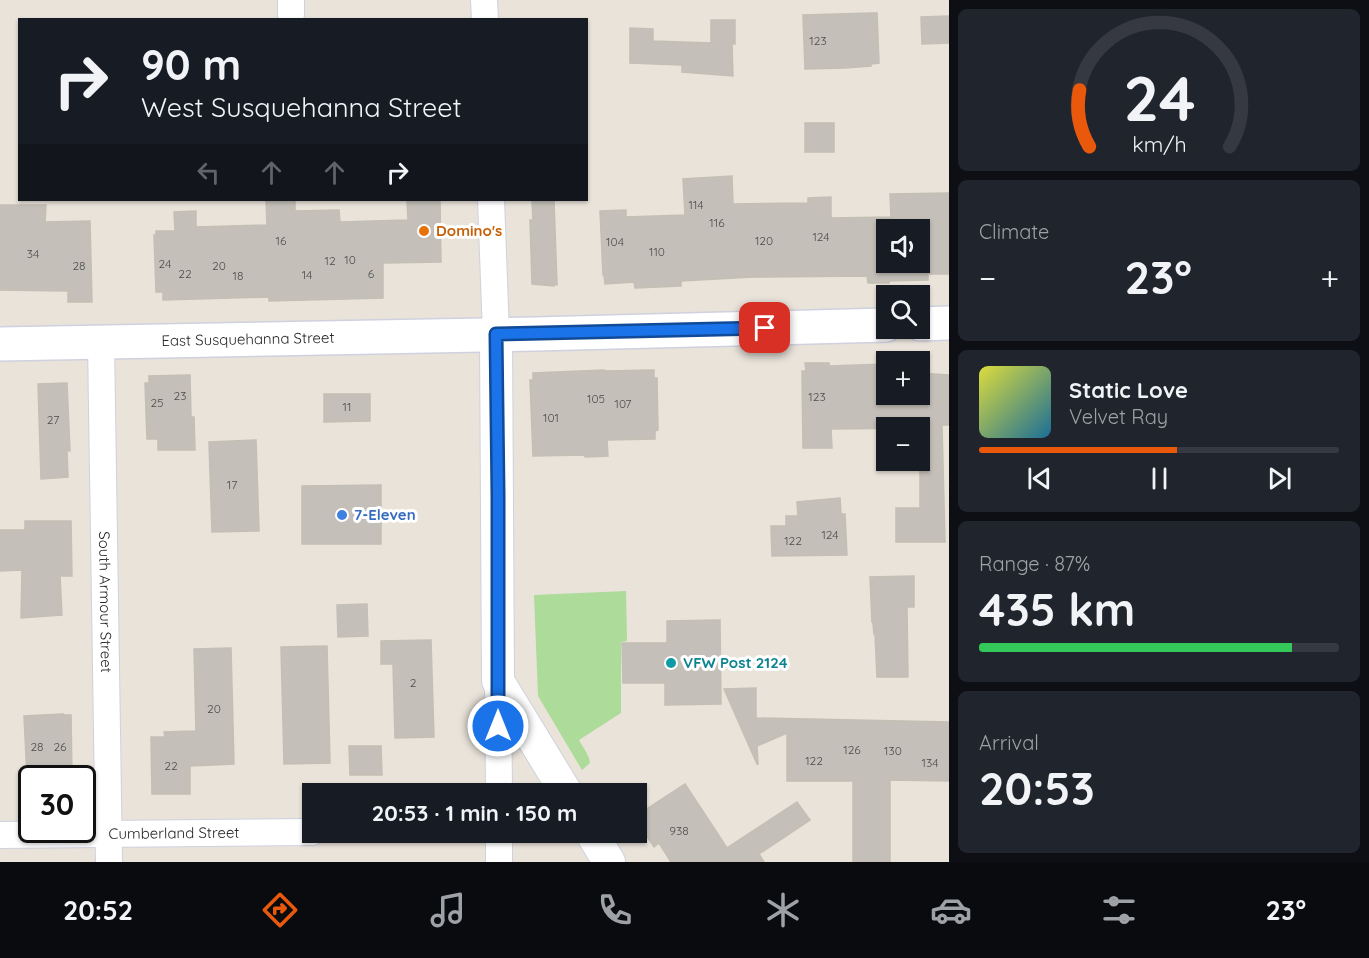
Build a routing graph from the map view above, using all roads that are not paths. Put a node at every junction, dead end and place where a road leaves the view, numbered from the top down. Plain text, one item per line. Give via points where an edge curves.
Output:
1 (484, 0) edge
2 (484, 18) edge
3 (491, 201) edge
4 (949, 323) edge
5 (930, 324) edge
6 (876, 325) edge
7 (496, 334) junction
8 (101, 342) junction
9 (0, 344) edge
10 (498, 681) junction
11 (499, 783) edge
12 (560, 783) edge
13 (302, 832) edge
14 (108, 834) junction
15 (0, 835) edge
16 (499, 843) edge
17 (598, 843) edge
18 (109, 862) edge
19 (499, 862) edge
20 (609, 862) edge

1 - 2 street
3 - 7 street
4 - 5 main road
6 - 7 main road, East Susquehanna Street
7 - 8 main road, East Susquehanna Street
7 - 10 street
8 - 9 main road, East Susquehanna Street
8 - 14 street, South Armour Street
10 - 11 street
10 - 12 street
13 - 14 street, Cumberland Street
14 - 15 street, Cumberland Street
14 - 18 street, South Armour Street
16 - 19 street
17 - 20 street

